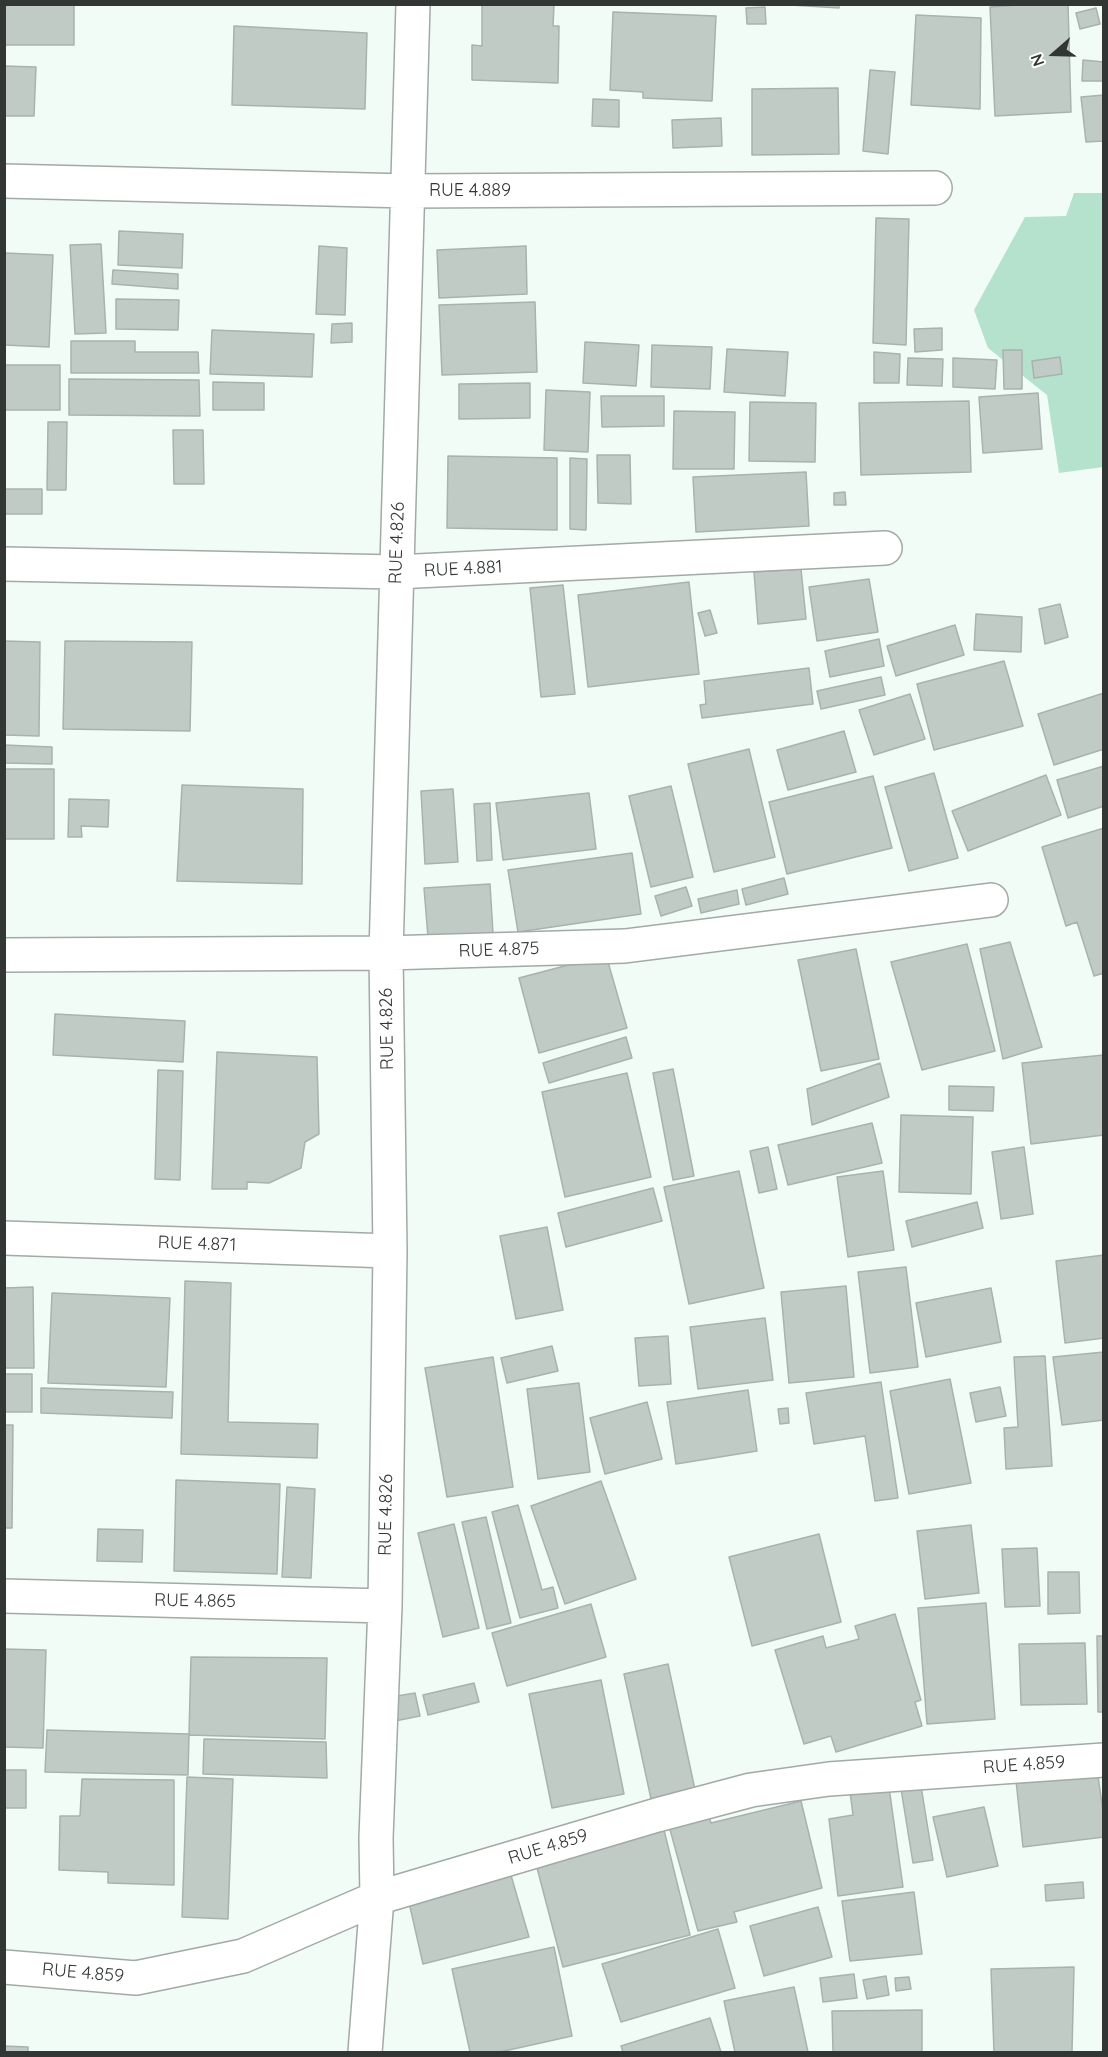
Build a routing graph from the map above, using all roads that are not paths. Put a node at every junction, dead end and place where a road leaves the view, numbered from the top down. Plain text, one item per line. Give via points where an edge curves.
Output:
1 (413, 4) edge
2 (4, 181) edge
3 (935, 188) dead end
4 (408, 191) junction
5 (885, 548) dead end
6 (4, 564) edge
7 (396, 572) junction
8 (991, 900) dead end
9 (386, 953) junction
10 (4, 955) edge
11 (4, 1238) edge
12 (390, 1251) junction
13 (4, 1596) edge
14 (385, 1606) junction
15 (1104, 1760) edge
16 (377, 1898) junction
17 (4, 1967) edge
18 (365, 2052) edge

1 - 4 street, RUE 4.826
2 - 4 street, RUE 4.889
3 - 4 street, RUE 4.889
4 - 7 street, RUE 4.826
5 - 7 street, RUE 4.881
6 - 7 street, RUE 4.881
7 - 9 street, RUE 4.826
8 - 9 street, RUE 4.875 via 625,946
9 - 10 street, RUE 4.875
9 - 12 street, RUE 4.826
11 - 12 street, RUE 4.871
12 - 14 street, RUE 4.826
13 - 14 street, RUE 4.865
14 - 16 street, RUE 4.826
15 - 16 street, RUE 4.859 via 829,1779 751,1790
16 - 17 street, RUE 4.859 via 243,1956 136,1978
16 - 18 street, RUE 4.826

